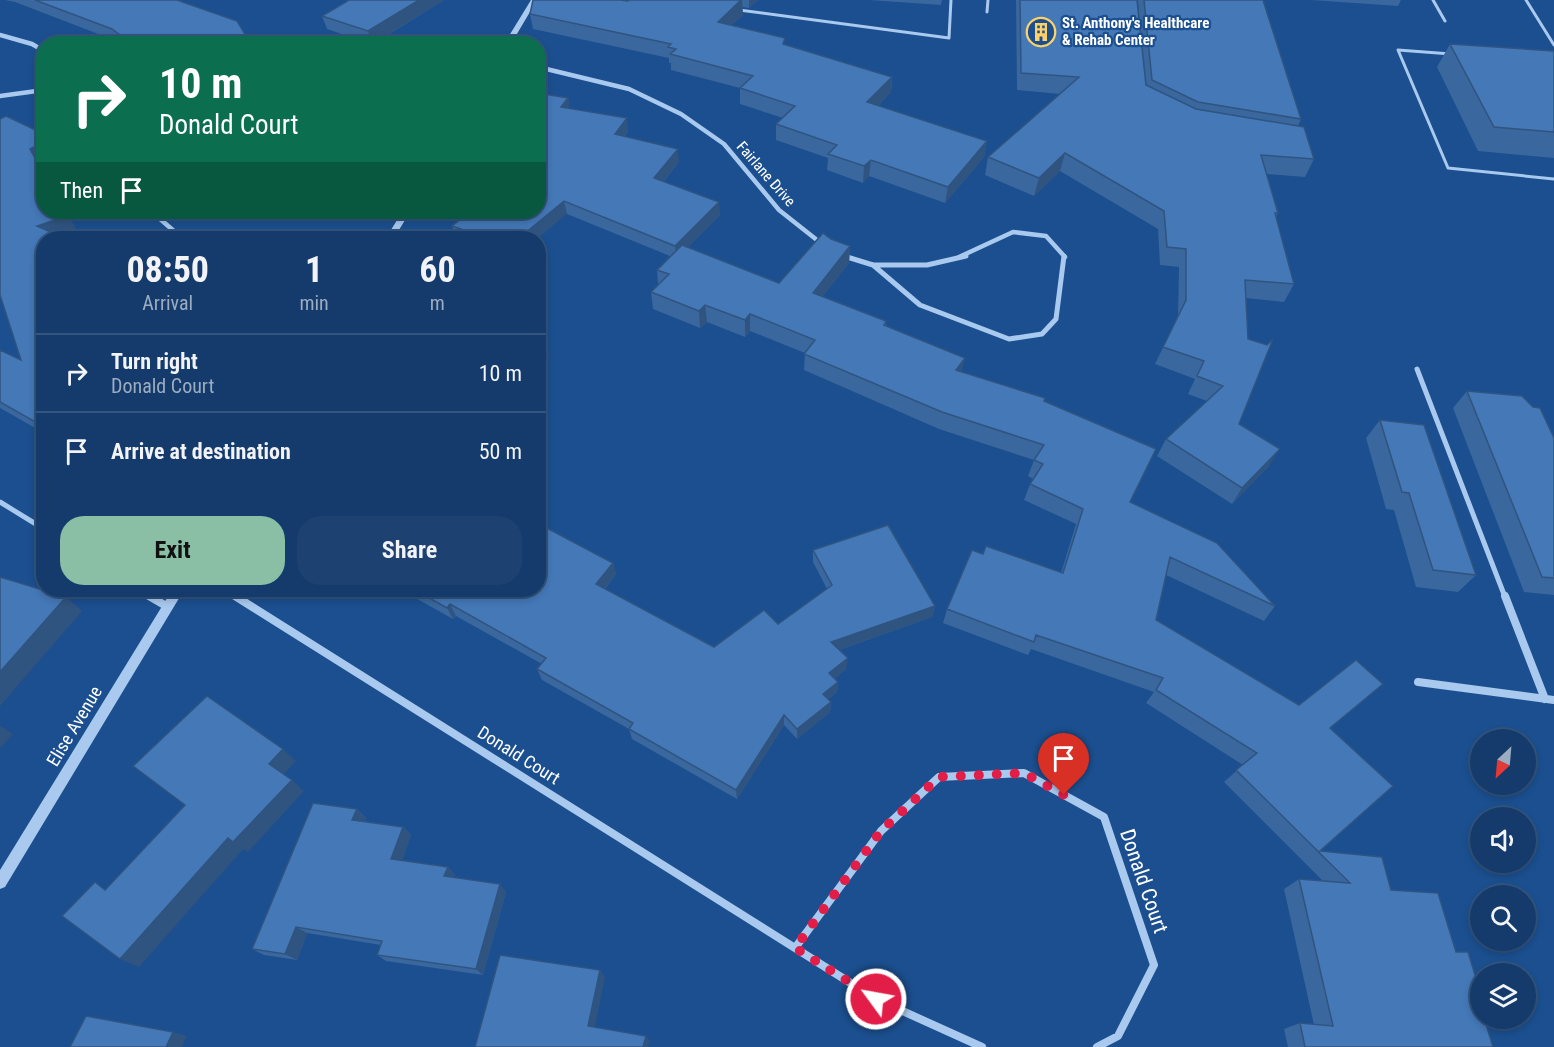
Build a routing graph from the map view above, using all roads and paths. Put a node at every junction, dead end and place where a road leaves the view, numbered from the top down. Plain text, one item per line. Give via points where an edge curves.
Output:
1 (534, 0) edge
2 (951, 0) edge
3 (988, 0) edge
4 (1433, 0) edge
5 (1526, 0) edge
6 (738, 10) edge
7 (987, 12) dead end
8 (1445, 21) dead end
9 (0, 35) edge
10 (512, 36) edge
11 (1554, 45) edge
12 (36, 46) edge
13 (1454, 54) edge
14 (546, 69) edge
15 (36, 91) edge
16 (0, 96) edge
17 (1554, 179) edge
18 (159, 219) edge
19 (172, 231) edge
20 (824, 245) edge
21 (843, 255) edge
22 (873, 266) junction
23 (1417, 369) dead end
24 (0, 502) edge
25 (36, 525) edge
26 (152, 597) edge
27 (174, 597) edge
28 (237, 597) edge
29 (168, 607) junction
30 (1418, 682) dead end
31 (1545, 699) junction
32 (1554, 700) edge
33 (0, 882) edge
34 (795, 948) junction
35 (982, 1047) edge
36 (1097, 1047) edge

1 - 10 street
2 - 6 lane via 948,38
3 - 7 lane
4 - 8 lane
5 - 11 lane
9 - 12 street
13 - 17 lane via 1398,50 1448,168
14 - 20 street, Fairlane Drive via 629,89 681,114 724,144 779,210
15 - 16 street
18 - 19 street
21 - 22 street
22 - 22 street via 920,305 1009,339 1042,334 1056,319 1065,257 1046,236 1012,232 958,258 927,265
23 - 31 street
24 - 25 street
26 - 29 street
27 - 29 street, Elise Avenue
28 - 34 street, Donald Court
29 - 33 street, Elise Avenue
30 - 31 street
31 - 32 street
34 - 35 street, Donald Court via 876,999
34 - 36 street, Donald Court via 881,831 939,777 1024,773 1104,818 1154,965 1118,1036

